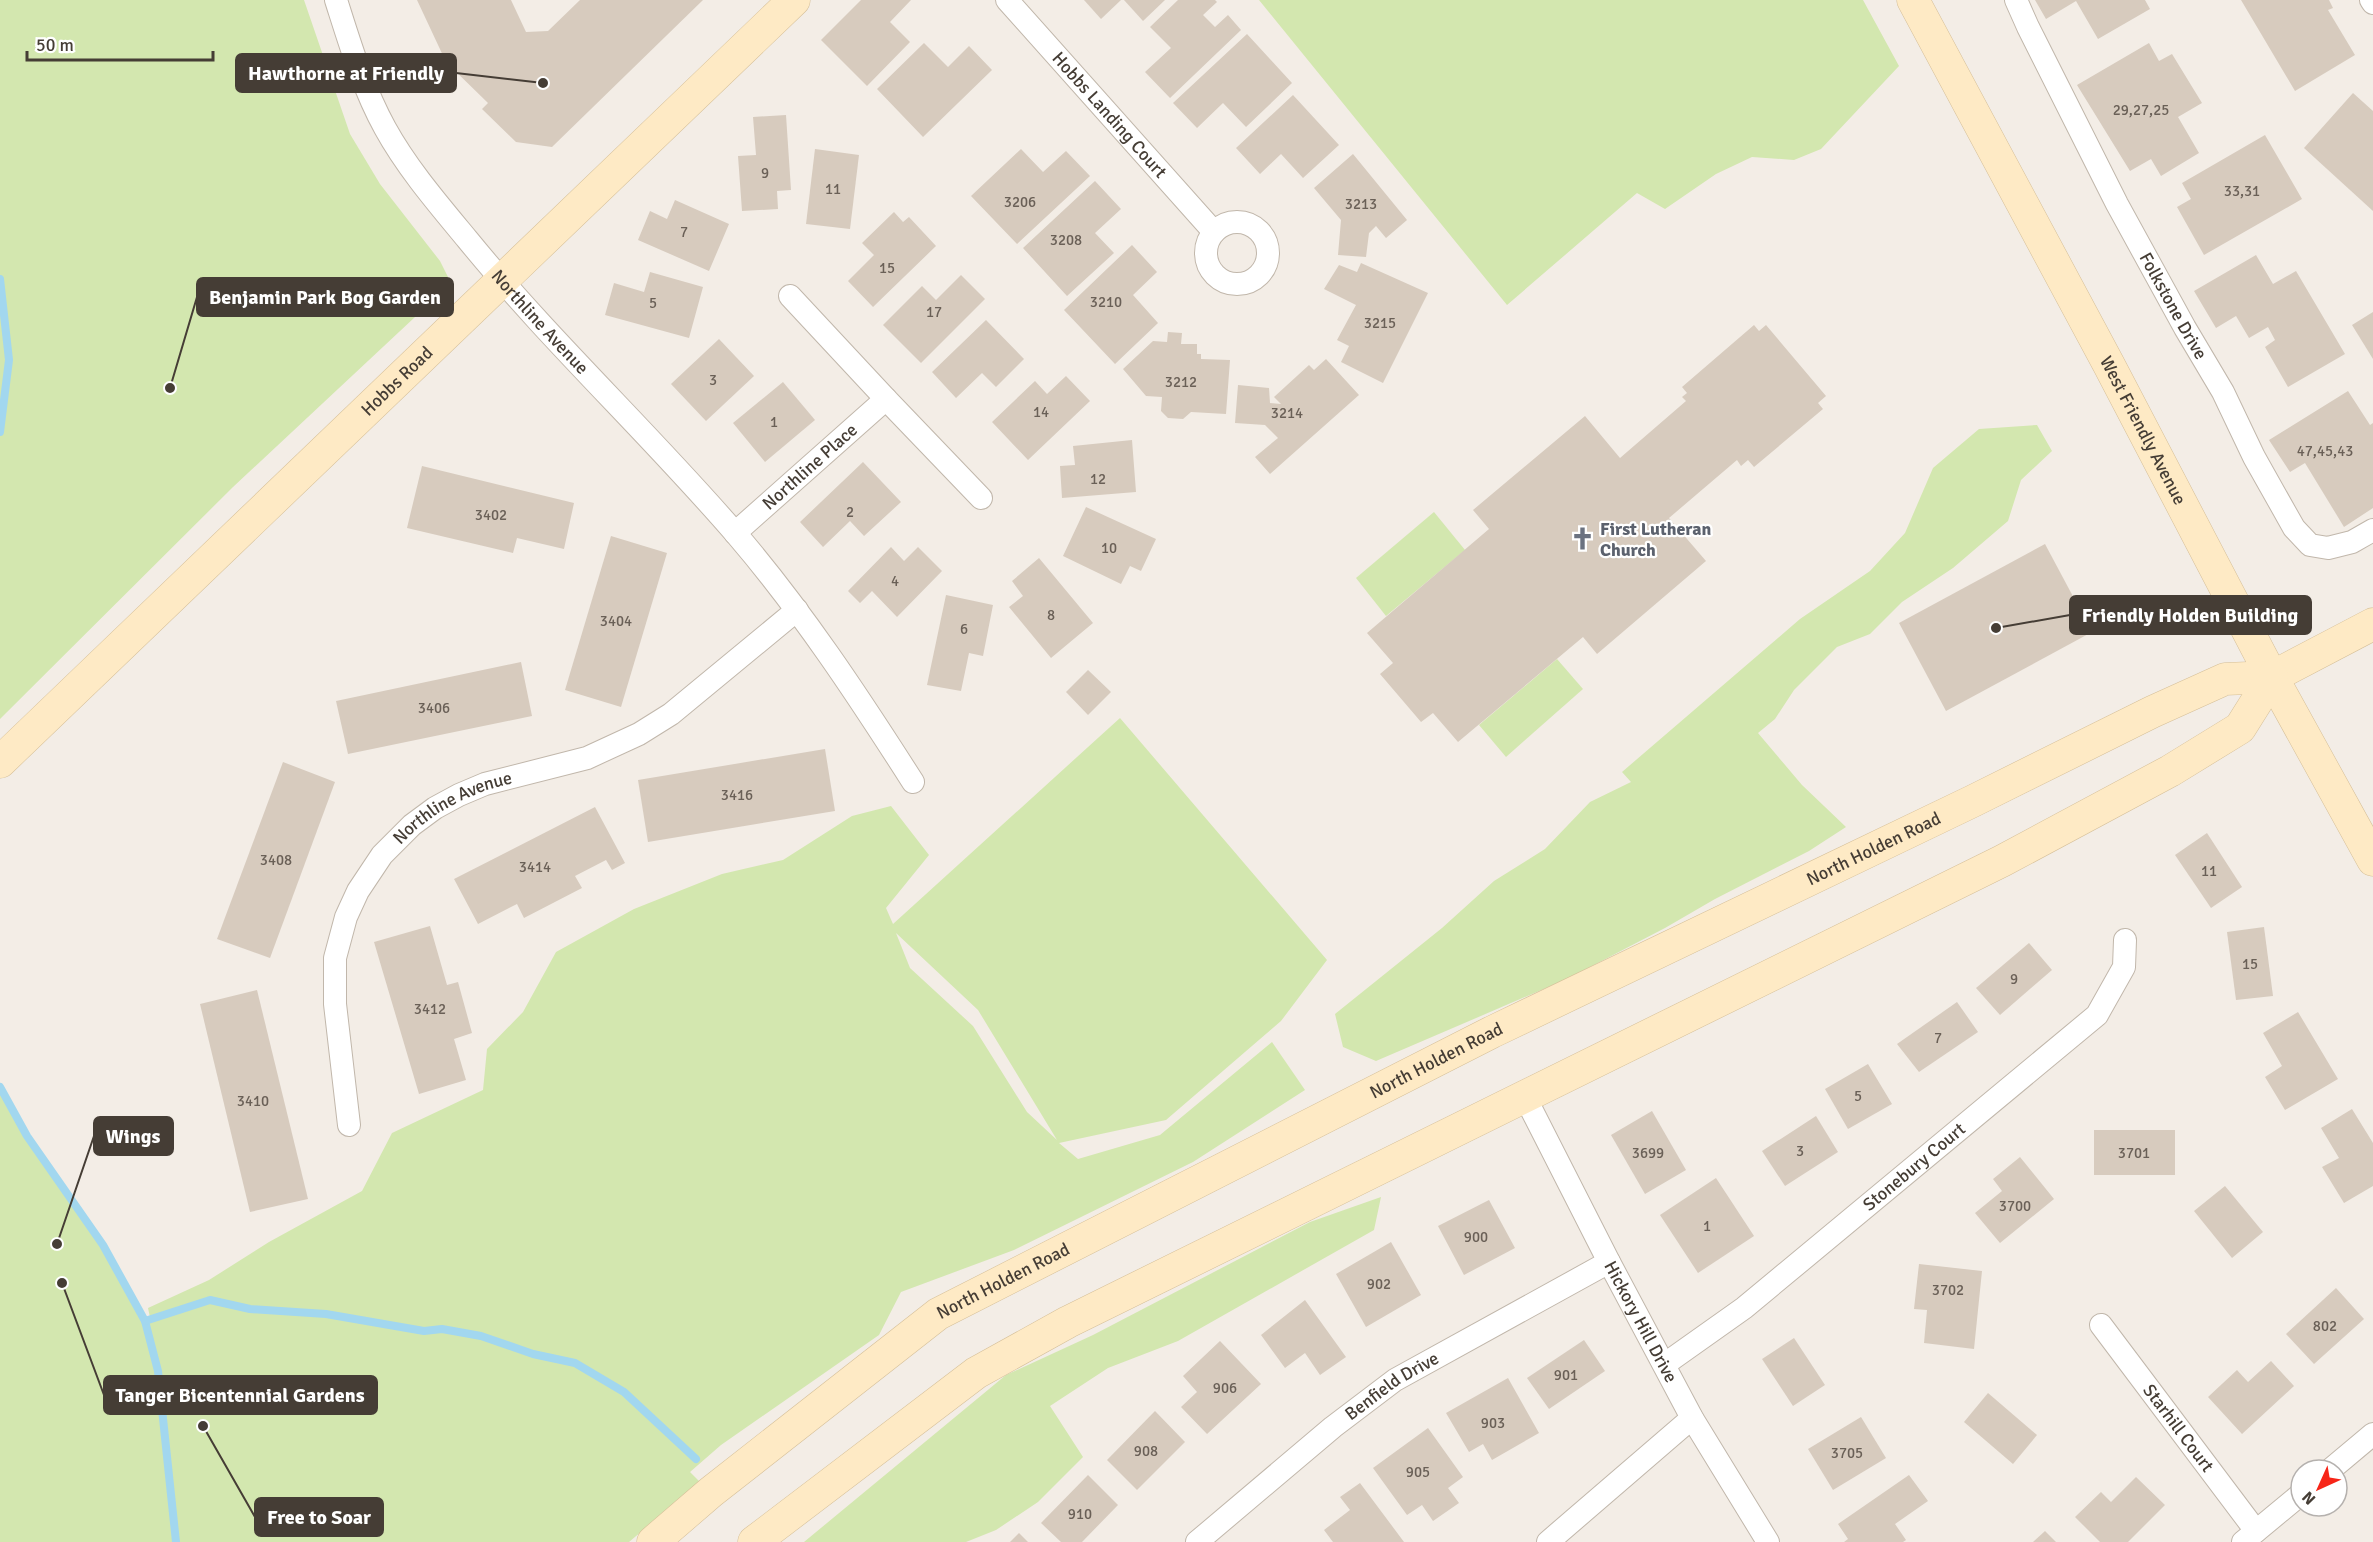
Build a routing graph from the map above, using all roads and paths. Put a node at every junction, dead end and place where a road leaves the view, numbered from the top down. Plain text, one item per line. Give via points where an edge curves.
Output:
1 (336, 0) edge
2 (794, 0) edge
3 (1007, 0) edge
4 (1913, 0) edge
5 (2016, 0) edge
6 (1214, 232) dead end
7 (501, 279) junction
8 (790, 296) dead end
9 (886, 399) junction
10 (981, 498) dead end
11 (2373, 530) edge
12 (735, 533) junction
13 (797, 610) junction
14 (2373, 624) edge
15 (2272, 677) junction
16 (0, 762) edge
17 (913, 782) dead end
18 (2373, 860) edge
19 (2125, 940) dead end
20 (1524, 1095) junction
21 (349, 1125) dead end
22 (1609, 1262) junction
23 (2101, 1325) dead end
24 (1665, 1364) junction
25 (1692, 1418) junction
26 (2373, 1434) edge
27 (2344, 1458) edge
28 (2289, 1504) edge
29 (2249, 1536) edge
30 (653, 1542) edge
31 (754, 1542) edge
32 (1197, 1542) edge
33 (1548, 1542) edge
34 (1768, 1542) edge

1 - 7 street, Northline Avenue via 362,78 386,130 423,185
2 - 7 main road, Hobbs Road
3 - 6 street, Hobbs Landing Court
4 - 15 main road, West Friendly Avenue
5 - 11 street, Folkstone Drive via 2117,204 2294,528 2310,545 2328,548 2352,542
7 - 12 street, Northline Avenue
7 - 16 main road, Hobbs Road
8 - 9 street
9 - 10 street
9 - 12 street, Northline Place
12 - 13 street, Northline Avenue
13 - 17 street, Northline Avenue
13 - 21 street, Northline Avenue via 671,714 639,734 587,758 485,784 459,795 412,825 382,855 346,916 335,958 335,1004
14 - 15 main road, North Holden Road
15 - 18 main road, West Friendly Avenue
15 - 20 main road via 2240,728 2170,771 2002,861
15 - 30 main road, North Holden Road via 2225,679 2152,711 1492,1032 938,1314
19 - 24 street, Stonebury Court via 2124,967 2097,1015 1769,1287
20 - 22 street, Hickory Hill Drive
20 - 31 main road via 1068,1322 976,1373
22 - 24 street, Hickory Hill Drive
22 - 32 street, Benfield Drive via 1395,1380
23 - 29 street, Starhill Court
24 - 25 street, Hickory Hill Drive
25 - 33 street
25 - 34 street, Hickory Hill Drive
26 - 27 street
28 - 29 street

